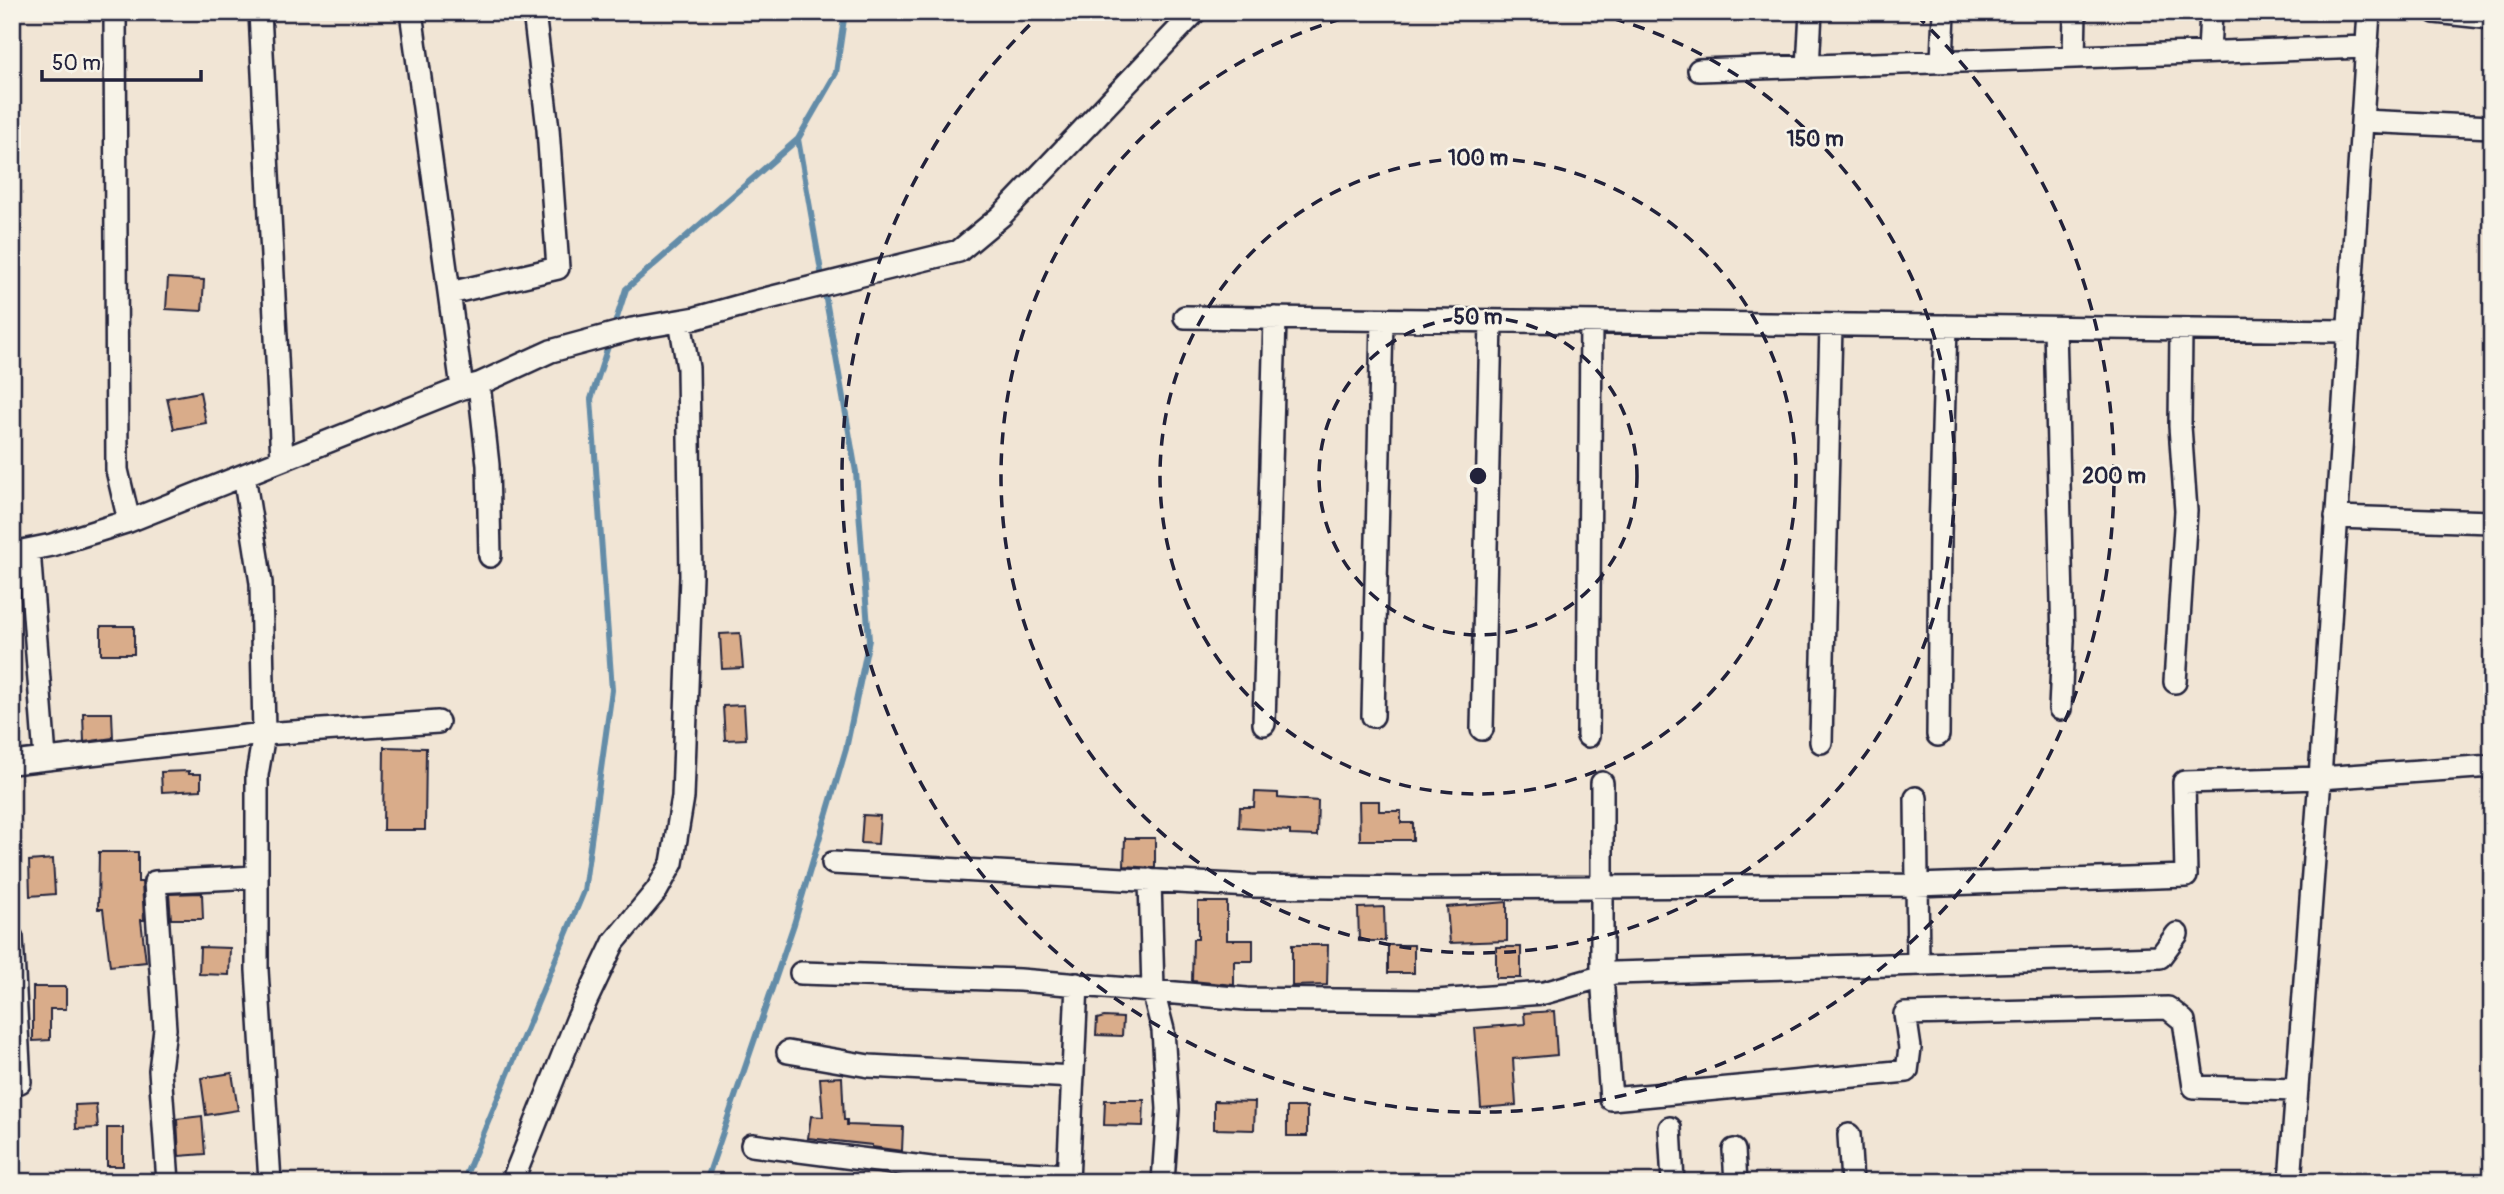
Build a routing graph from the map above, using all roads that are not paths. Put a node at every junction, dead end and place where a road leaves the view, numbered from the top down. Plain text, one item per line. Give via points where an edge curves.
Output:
1 (115, 12) edge
2 (260, 12) edge
3 (411, 12) edge
4 (534, 12) edge
5 (1195, 12) edge
6 (1811, 12) edge
7 (1944, 12) edge
8 (2076, 12) edge
9 (2211, 12) edge
10 (2369, 12) edge
11 (2435, 12) edge
12 (2492, 18) edge
13 (2367, 47) junction
14 (2209, 52) junction
15 (2074, 57) junction
16 (1942, 61) junction
17 (1808, 67) junction
18 (1699, 70) dead end
19 (2362, 121) junction
20 (2492, 127) edge
21 (450, 293) junction
22 (1185, 317) dead end
23 (1275, 318) junction
24 (1382, 320) junction
25 (680, 321) junction
26 (1491, 321) junction
27 (1591, 322) junction
28 (1831, 325) junction
29 (1946, 326) junction
30 (2055, 328) junction
31 (2181, 329) junction
32 (2348, 331) junction
33 (470, 386) junction
34 (282, 459) junction
35 (244, 475) junction
36 (2336, 517) junction
37 (129, 521) junction
38 (2492, 522) edge
39 (21, 552) edge
40 (490, 556) dead end
41 (2175, 682) dead end
42 (2060, 709) dead end
43 (1373, 716) dead end
44 (438, 722) dead end
45 (1264, 724) dead end
46 (1482, 729) dead end
47 (264, 734) junction
48 (1938, 735) dead end
49 (1588, 736) dead end
50 (1821, 742) dead end
51 (45, 758) junction
52 (12, 763) edge
53 (2492, 766) edge
54 (2320, 778) junction
55 (1602, 783) dead end
56 (1916, 798) dead end
57 (833, 863) dead end
58 (256, 877) junction
59 (1150, 880) junction
60 (1916, 885) junction
61 (1602, 887) junction
62 (2177, 934) dead end
63 (12, 938) edge
64 (1918, 964) junction
65 (801, 973) dead end
66 (1602, 976) junction
67 (1077, 984) junction
68 (1153, 991) junction
69 (788, 1052) dead end
70 (1073, 1077) junction
71 (12, 1083) edge
72 (2297, 1090) junction
73 (1670, 1128) dead end
74 (1849, 1135) dead end
75 (752, 1145) dead end
76 (1734, 1150) dead end
77 (1068, 1178) edge
78 (168, 1182) edge
79 (270, 1182) edge
80 (512, 1182) edge
81 (1163, 1182) edge
82 (1673, 1182) edge
83 (1736, 1182) edge
84 (1852, 1182) edge
85 (2290, 1182) edge

1 - 37 street via 117,470
2 - 34 street
3 - 21 street
4 - 21 street via 558,268
5 - 25 street via 1001,216 959,251
6 - 17 street
7 - 16 street
8 - 15 street
9 - 14 street
10 - 13 street
11 - 12 street
13 - 14 street
13 - 19 street
14 - 15 street
15 - 16 street
16 - 17 street
17 - 18 street
19 - 20 street
19 - 32 street
21 - 33 street
22 - 23 street
23 - 24 street
23 - 45 street
24 - 26 street
24 - 43 street
25 - 33 street via 551,351
25 - 80 street via 688,368 691,576 683,797 672,863 657,890 614,942 577,1020
26 - 27 street
26 - 46 street
27 - 28 street
27 - 49 street
28 - 29 street
28 - 50 street
29 - 30 street
29 - 48 street
30 - 31 street
30 - 42 street via 2063,640
31 - 32 street
31 - 41 street via 2180,426 2186,512
32 - 36 street
33 - 34 street
33 - 40 street via 488,465
34 - 35 street
35 - 37 street
35 - 47 street via 261,583
36 - 38 street
36 - 54 street
37 - 39 street
39 - 51 street
44 - 47 street
47 - 51 street
47 - 58 street via 257,775
51 - 52 street
53 - 54 street
54 - 60 street via 2184,782 2186,876
54 - 72 street
55 - 61 street
56 - 60 street
57 - 59 street
58 - 78 street via 155,881 166,1029 160,1070
58 - 79 street
59 - 61 street via 1251,887
59 - 68 street
60 - 61 street
60 - 64 street
61 - 66 street
62 - 64 street via 2160,957
63 - 71 street via 20,1082
64 - 66 street
65 - 67 street
66 - 68 street via 1544,993 1436,1000 1247,999
66 - 72 street via 1611,1099 1907,1071 1910,1048 1905,1014 2154,1008 2168,1008 2184,1021 2194,1087
67 - 68 street
67 - 70 street
68 - 81 street via 1163,1030 1168,1109
69 - 70 street via 869,1066
70 - 77 street
72 - 85 street
73 - 82 street
74 - 84 street
75 - 77 street via 930,1168
76 - 83 street

